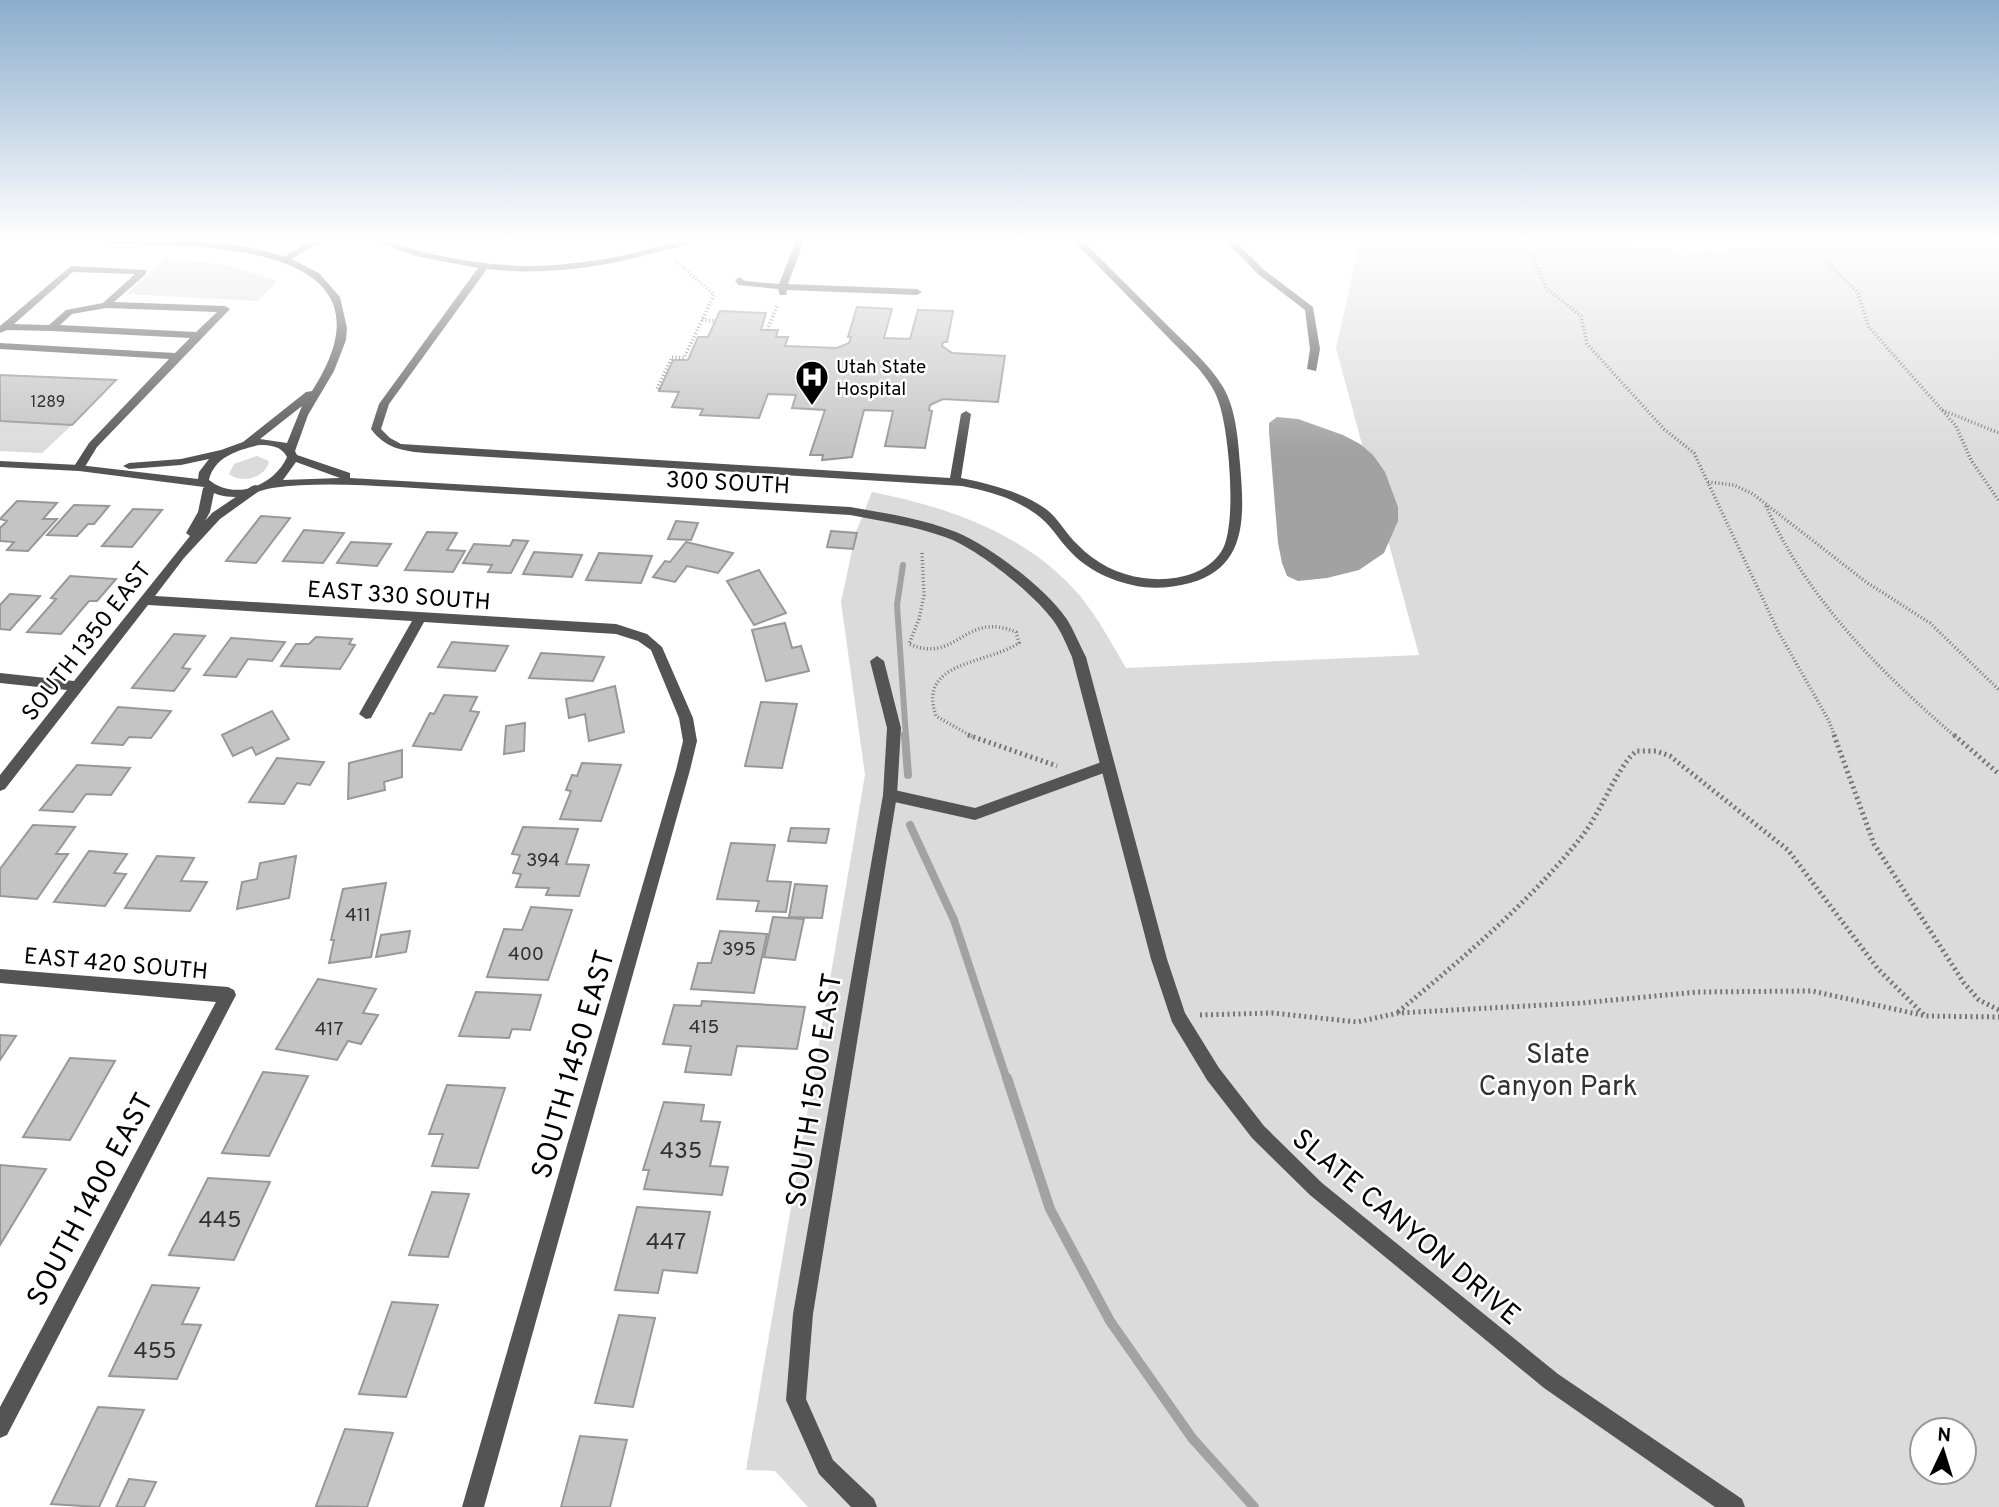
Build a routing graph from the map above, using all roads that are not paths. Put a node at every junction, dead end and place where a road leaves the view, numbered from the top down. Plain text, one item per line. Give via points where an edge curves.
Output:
1 (21, 311) edge
2 (73, 311) edge
3 (223, 311) edge
4 (340, 311) edge
5 (452, 311) edge
6 (1148, 311) edge
7 (1310, 311) edge
8 (2, 328) edge
9 (51, 328) junction
10 (198, 335) junction
11 (0, 346) edge
12 (177, 356) junction
13 (1312, 369) dead end
14 (326, 378) junction
15 (966, 414) dead end
16 (244, 444) junction
17 (230, 450) junction
18 (292, 453) junction
19 (0, 464) edge
20 (79, 468) junction
21 (955, 481) junction
22 (399, 483) junction
23 (207, 486) junction
24 (262, 487) junction
25 (180, 555) junction
26 (1035, 592) joint
27 (145, 600) junction
28 (420, 618) junction
29 (650, 640) joint
30 (877, 661) dead end
31 (0, 678) edge
32 (78, 686) junction
33 (366, 715) dead end
34 (1107, 766) junction
35 (0, 785) edge
36 (890, 795) junction
37 (0, 976) edge
38 (228, 995) joint
39 (0, 1428) edge
40 (473, 1507) edge
41 (866, 1507) edge
42 (1734, 1507) edge

1 - 8 street
2 - 9 street
3 - 10 street
4 - 14 street via 337,353
5 - 21 street via 384,404 376,429 384,442 425,450
6 - 21 street via 1202,366 1221,394 1230,429 1235,508 1228,553 1191,579 1124,580 1105,573 1073,548 1050,519 1031,506 987,487
7 - 13 street via 1315,349
8 - 9 street
9 - 10 street
10 - 12 street
11 - 12 street
12 - 20 street via 93,445
14 - 16 street via 279,421
14 - 18 street via 304,412
15 - 21 street
16 - 17 street
16 - 18 street, 300 SOUTH via 283,444
17 - 20 street via 159,465
17 - 23 street, SOUTH 1350 EAST via 209,465 204,473
18 - 22 street, 300 SOUTH via 342,475
18 - 24 street, SOUTH 1350 EAST via 285,473
19 - 20 street
20 - 23 street
22 - 24 street, 300 SOUTH via 330,481
22 - 26 street, 300 SOUTH via 850,511 952,536 996,561
23 - 24 street, 300 SOUTH via 230,494
23 - 25 street, SOUTH 1350 EAST via 204,512
24 - 25 street, SOUTH 1350 EAST via 216,516
25 - 27 street, SOUTH 1350 EAST
26 - 34 street, SLATE CANYON DRIVE via 1062,621 1079,657
27 - 28 street, EAST 330 SOUTH
27 - 32 street, SOUTH 1350 EAST
28 - 29 street, EAST 330 SOUTH via 616,629
28 - 33 street
29 - 40 street, SOUTH 1450 EAST via 686,718 690,741
30 - 36 street, SOUTH 1500 EAST via 894,728
31 - 32 street
32 - 35 street, SOUTH 1350 EAST
34 - 36 street via 975,814
34 - 42 street, SLATE CANYON DRIVE via 1178,1016 1213,1074 1258,1132 1316,1189 1551,1381
36 - 41 street, SOUTH 1500 EAST via 805,1300 796,1401 826,1466
37 - 38 street, EAST 420 SOUTH
38 - 39 street, SOUTH 1400 EAST

